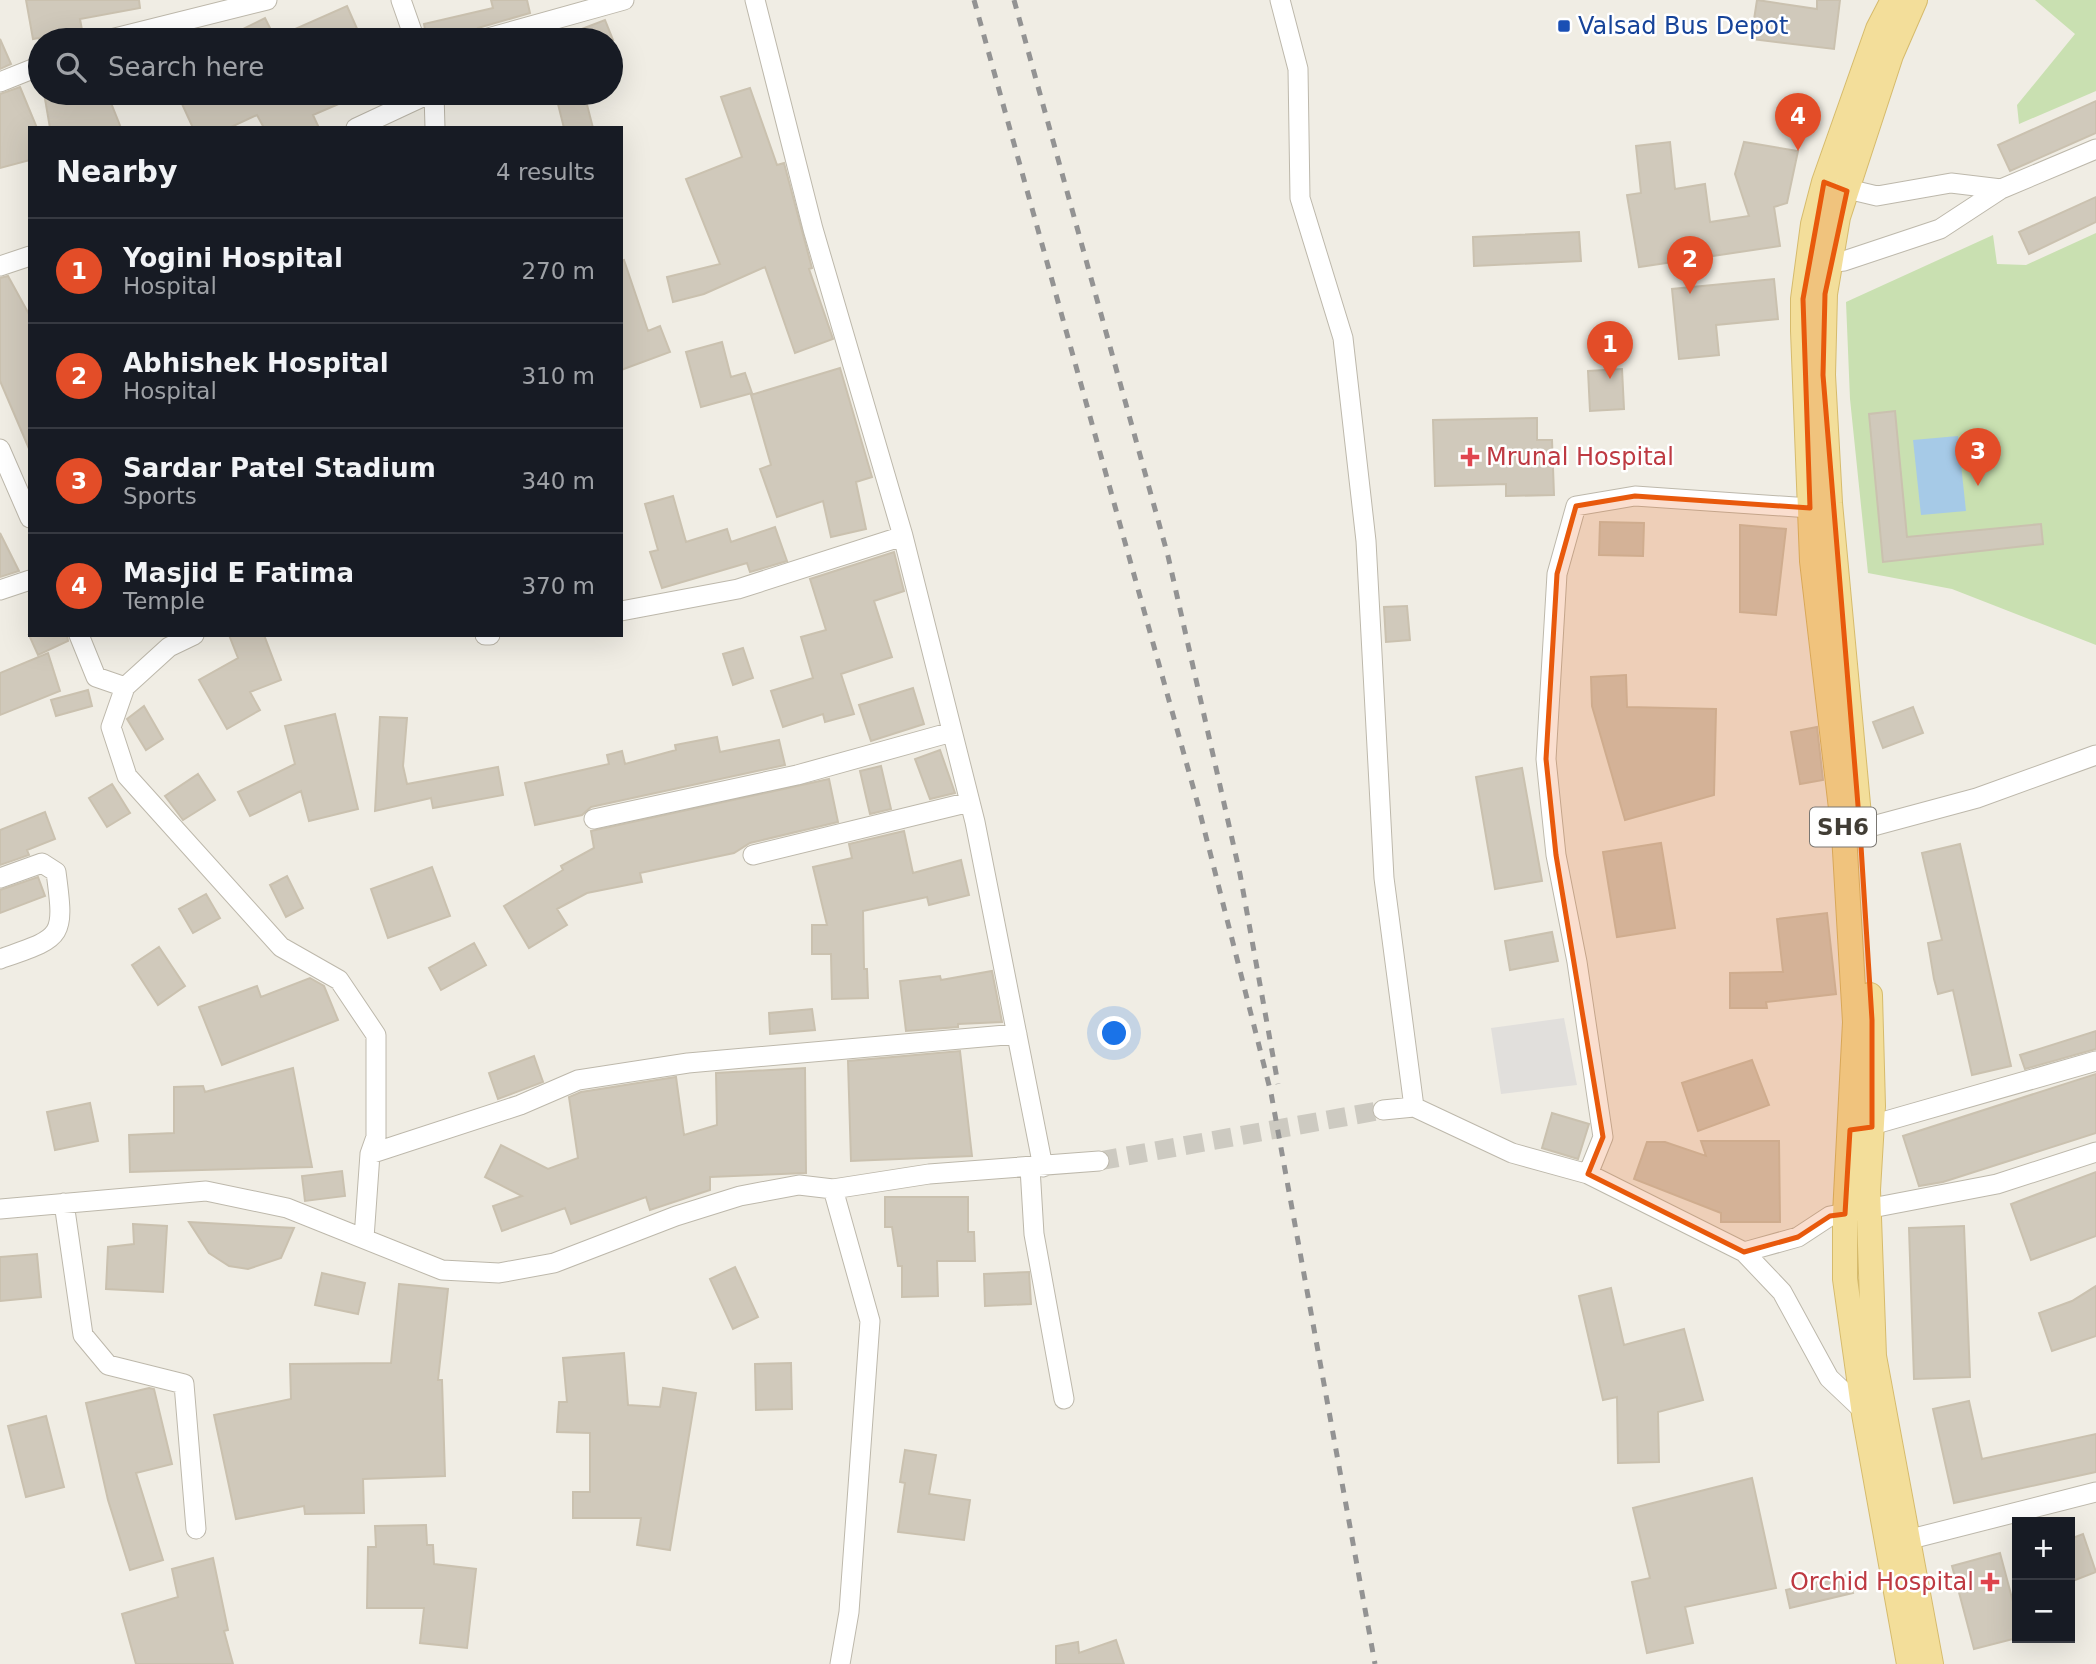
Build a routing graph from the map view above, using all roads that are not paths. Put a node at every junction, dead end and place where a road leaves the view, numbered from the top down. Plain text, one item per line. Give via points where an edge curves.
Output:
1 (267, 0) edge
2 (401, 0) edge
3 (624, 0) edge
4 (755, 0) edge
5 (1280, 0) edge
6 (1893, 0) edge
7 (1915, 0) edge
8 (155, 28) edge
9 (411, 28) edge
10 (524, 28) edge
11 (28, 71) edge
12 (0, 82) edge
13 (407, 105) edge
14 (434, 105) edge
15 (360, 126) edge
16 (435, 126) edge
17 (2096, 149) edge
18 (1835, 187) junction
19 (2001, 189) junction
20 (28, 257) edge
21 (1819, 264) junction
22 (0, 266) edge
23 (0, 449) edge
24 (1810, 508) junction
25 (28, 512) edge
26 (903, 536) junction
27 (28, 581) edge
28 (0, 590) edge
29 (623, 611) edge
30 (80, 637) edge
31 (190, 637) edge
32 (125, 687) junction
33 (952, 732) junction
34 (2096, 755) edge
35 (970, 802) junction
36 (594, 819) dead end
37 (1852, 832) junction
38 (753, 855) dead end
39 (0, 878) edge
40 (0, 959) edge
41 (1017, 1034) junction
42 (2096, 1061) edge
43 (1414, 1107) junction
44 (1383, 1110) tunnel mouth
45 (1861, 1128) junction
46 (2096, 1152) edge
47 (370, 1154) junction
48 (1099, 1161) tunnel mouth
49 (1037, 1168) junction
50 (1588, 1174) junction
51 (833, 1189) junction
52 (64, 1203) junction
53 (0, 1209) edge
54 (1857, 1211) junction
55 (363, 1238) junction
56 (1744, 1252) junction
57 (1064, 1399) dead end
58 (1875, 1416) junction
59 (2096, 1492) edge
60 (196, 1529) dead end
61 (1897, 1543) junction
62 (840, 1664) edge
63 (1909, 1664) edge
64 (1931, 1664) edge

1 - 8 street
2 - 9 street
3 - 10 street
4 - 26 street via 813,229
5 - 43 street via 1297,69 1300,198 1343,338 1366,541 1384,878
6 - 18 main road via 1878,29
7 - 18 main road
11 - 12 street
13 - 15 street
14 - 16 street
17 - 19 street
18 - 19 street via 1877,196 1951,183
18 - 21 main road via 1838,217
19 - 21 street via 1940,229 1844,261
20 - 22 street
21 - 24 main road, SH6 via 1803,331
21 - 37 main road via 1825,294 1823,374
23 - 25 street
24 - 37 main road, SH6 via 1812,561
24 - 50 street via 1635,496 1576,506 1557,574 1546,759 1556,855 1603,1138
26 - 29 street via 738,590
26 - 33 street
27 - 28 street
30 - 32 street via 96,677
31 - 32 street via 169,647
32 - 47 street via 111,727 127,776 281,947 339,980 376,1035 376,1137
33 - 35 street
33 - 36 street via 797,775
34 - 37 street via 1977,798
35 - 38 street
35 - 41 street
37 - 45 main road via 1872,1020
39 - 40 street via 42,863 51,867 57,872 62,920 45,943
41 - 47 street via 688,1063 578,1080 520,1105
41 - 49 street
42 - 45 street
43 - 44 street
43 - 50 street via 1512,1153
45 - 54 main road
46 - 54 street via 1997,1184
47 - 55 street
48 - 49 street
49 - 51 street via 929,1174
49 - 57 street via 1034,1234
50 - 56 street
51 - 55 street via 799,1185 740,1196 554,1263 499,1273 442,1270
51 - 62 street via 870,1321 849,1612
52 - 53 street
52 - 55 street via 206,1191 286,1208
52 - 60 street via 83,1335 108,1365 184,1384
54 - 56 street via 1830,1216 1798,1237
54 - 58 main road via 1874,1356
56 - 58 street via 1782,1292 1829,1378
58 - 61 main road
59 - 61 street
61 - 63 main road
61 - 64 main road

